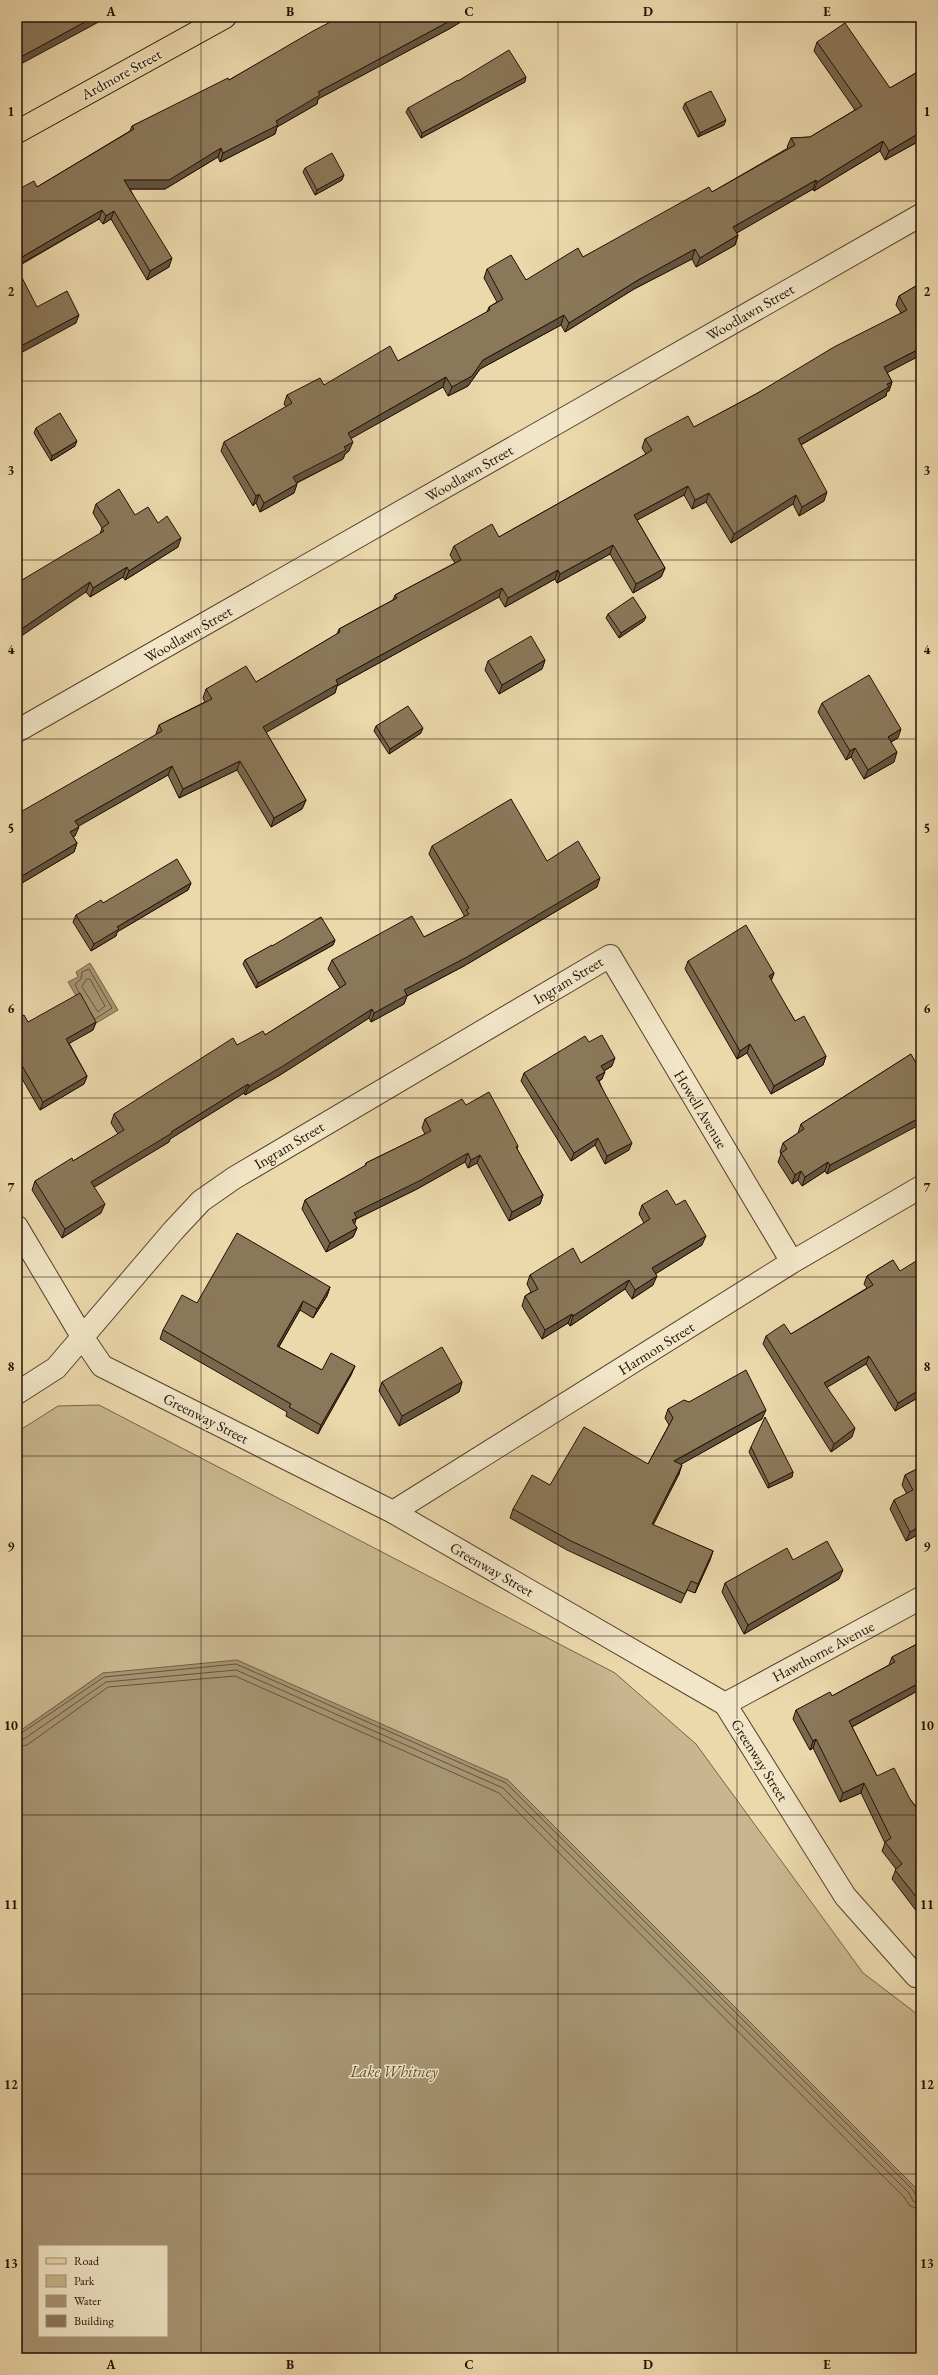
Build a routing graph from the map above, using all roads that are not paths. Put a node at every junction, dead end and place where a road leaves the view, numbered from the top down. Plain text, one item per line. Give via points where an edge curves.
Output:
1 (225, 17) edge
2 (17, 132) edge
3 (921, 215) edge
4 (17, 731) edge
5 (610, 956) joint
6 (921, 1187) edge
7 (17, 1227) edge
8 (792, 1262) junction
9 (83, 1338) junction
10 (17, 1393) edge
11 (393, 1512) junction
12 (921, 1598) edge
13 (725, 1704) junction
14 (918, 1975) edge

1 - 2 main road, Ardmore Street
3 - 4 street, Woodlawn Street
5 - 8 street, Howell Avenue
5 - 9 street, Ingram Street via 234,1178 201,1201
6 - 8 street, Harmon Street
7 - 9 street, Greenway Street
8 - 11 street, Harmon Street
9 - 10 street, Ingram Street via 56,1368
9 - 11 street, Greenway Street via 102,1366
11 - 13 street, Greenway Street
12 - 13 street, Hawthorne Avenue
13 - 14 street, Greenway Street via 845,1896

